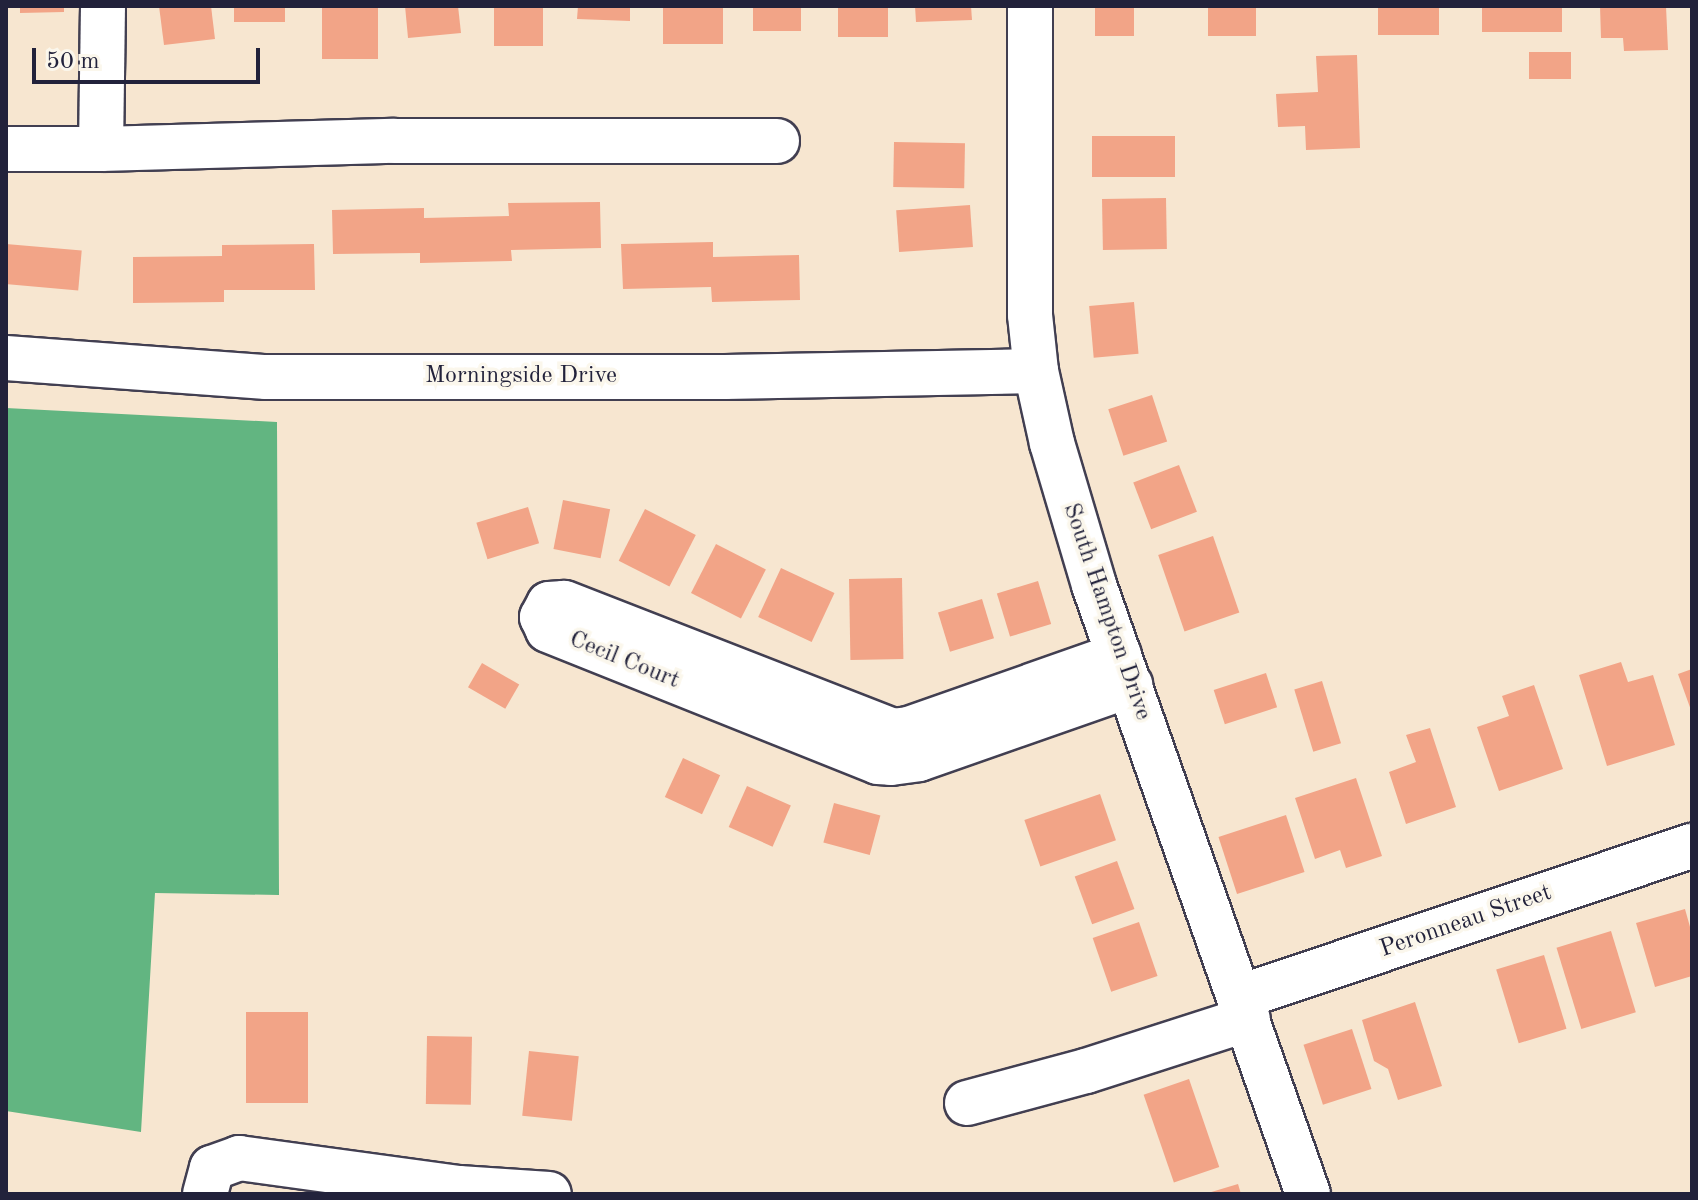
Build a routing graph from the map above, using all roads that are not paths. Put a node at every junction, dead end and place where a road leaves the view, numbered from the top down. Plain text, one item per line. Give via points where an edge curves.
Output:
1 (103, 6) edge
2 (1030, 6) edge
3 (777, 141) dead end
4 (6, 149) edge
5 (101, 149) junction
6 (6, 358) edge
7 (1036, 371) junction
8 (1124, 670) junction
9 (892, 747) junction
10 (1692, 846) edge
11 (1244, 1008) junction
12 (967, 1103) dead end
13 (205, 1193) edge
14 (549, 1194) edge
15 (1308, 1194) edge

1 - 5 street
2 - 7 street, South Hampton Drive via 1030,315
3 - 5 street via 394,141
4 - 5 street
6 - 7 street, Morningside Drive via 266,377
7 - 8 street, South Hampton Drive via 1071,514
8 - 9 street via 909,729
8 - 11 street, South Hampton Drive
9 - 9 street, Cecil Court via 564,603 549,604 542,617 548,630 878,762
10 - 11 street, Peronneau Street
11 - 12 street, Peronneau Street via 1086,1071
11 - 15 street, South Hampton Drive
13 - 14 street via 212,1168 239,1158 459,1188

